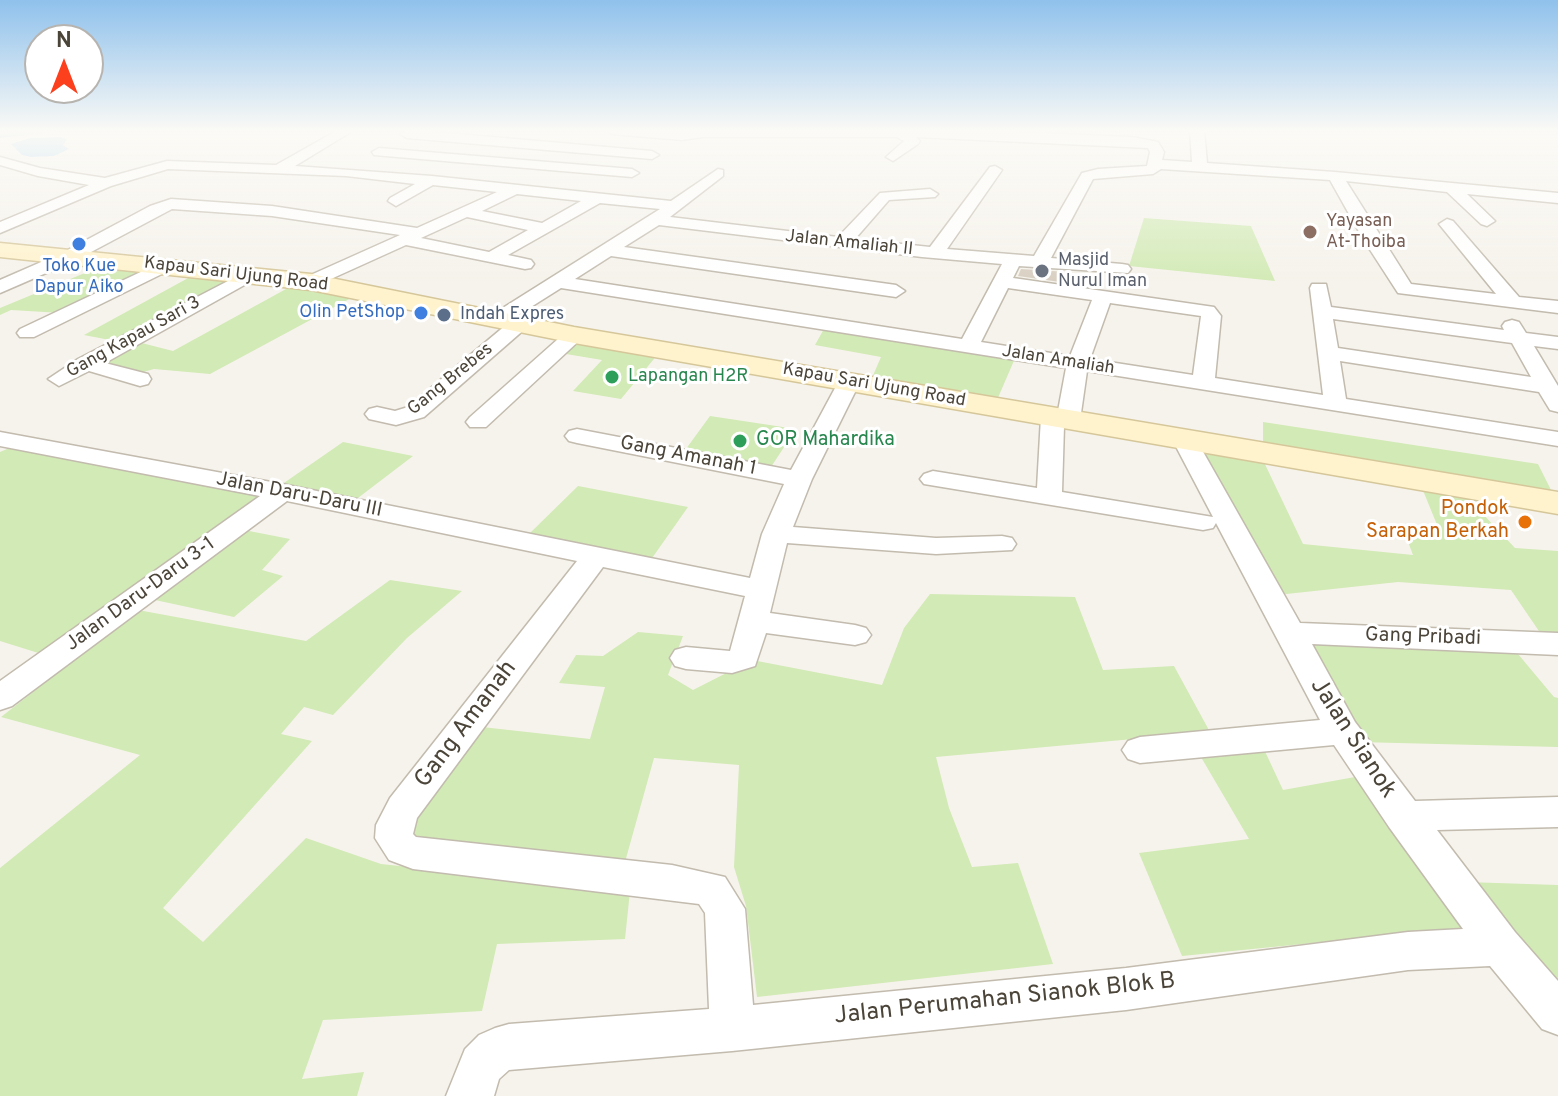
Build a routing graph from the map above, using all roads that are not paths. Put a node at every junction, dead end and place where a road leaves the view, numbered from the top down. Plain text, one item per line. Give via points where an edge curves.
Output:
1 (95, 181) edge
2 (112, 181) edge
3 (430, 181) edge
4 (443, 181) edge
5 (621, 181) edge
6 (708, 181) edge
7 (979, 181) edge
8 (1084, 181) edge
9 (1338, 181) edge
10 (1389, 181) edge
11 (106, 183) junction
12 (1451, 187) junction
13 (516, 189) junction
14 (930, 194) dead end
15 (598, 198) junction
16 (1558, 198) edge
17 (396, 201) dead end
18 (676, 206) junction
19 (465, 212) junction
20 (656, 220) junction
21 (1487, 221) dead end
22 (1447, 224) dead end
23 (0, 228) edge
24 (544, 228) junction
25 (745, 233) junction
26 (412, 236) junction
27 (842, 243) junction
28 (0, 250) edge
29 (606, 250) junction
30 (70, 256) junction
31 (492, 257) junction
32 (1014, 258) junction
33 (1041, 260) junction
34 (525, 264) dead end
35 (166, 265) junction
36 (707, 265) junction
37 (914, 268) junction
38 (1122, 269) dead end
39 (251, 274) junction
40 (311, 282) junction
41 (558, 282) junction
42 (1002, 282) junction
43 (0, 287) edge
44 (1319, 288) dead end
45 (1103, 296) junction
46 (664, 299) junction
47 (1506, 302) junction
48 (1558, 307) edge
49 (1322, 312) junction
50 (508, 322) junction
51 (866, 331) junction
52 (27, 333) dead end
53 (574, 335) junction
54 (1518, 338) junction
55 (1558, 343) edge
56 (968, 347) junction
57 (1327, 353) junction
58 (86, 364) junction
59 (1077, 364) junction
60 (59, 379) dead end
61 (140, 379) dead end
62 (849, 382) junction
63 (1549, 382) edge
64 (1203, 383) junction
65 (1335, 401) junction
66 (1558, 405) edge
67 (377, 414) dead end
68 (1061, 418) junction
69 (478, 422) dead end
70 (577, 436) dead end
71 (1184, 439) junction
72 (1558, 439) edge
73 (4, 443) edge
74 (799, 479) junction
75 (933, 479) dead end
76 (282, 492) junction
77 (1049, 498) junction
78 (1558, 503) edge
79 (1203, 522) dead end
80 (776, 534) junction
81 (1002, 544) dead end
82 (597, 555) junction
83 (761, 590) junction
84 (753, 621) junction
85 (1287, 633) junction
86 (855, 635) dead end
87 (1558, 644) edge
88 (686, 658) dead end
89 (0, 698) edge
90 (1343, 731) junction
91 (1140, 750) dead end
92 (1558, 812) edge
93 (1402, 816) junction
94 (1500, 946) junction
95 (1558, 1014) edge
96 (732, 1029) junction
97 (470, 1096) edge

1 - 11 street
2 - 11 street
3 - 17 street
4 - 13 street
5 - 15 street
6 - 18 street, Gang Brebes
7 - 37 street
8 - 33 street
9 - 47 street via 1403,287
10 - 12 street
11 - 23 street
12 - 16 street
12 - 21 street
13 - 15 street
13 - 19 street
14 - 27 street via 885,196
15 - 18 street
15 - 24 street
18 - 20 street, Gang Brebes
19 - 24 street
19 - 26 street
20 - 25 street, Jalan Amaliah II
20 - 29 street, Gang Brebes
22 - 47 street
24 - 31 street
25 - 27 street, Jalan Amaliah II
25 - 36 street
26 - 30 street via 272,211 175,203
26 - 31 street
26 - 40 street
27 - 37 street, Jalan Amaliah II
28 - 30 street, Kapau Sari Ujung Road
29 - 36 street
29 - 41 street, Gang Brebes
30 - 35 street, Kapau Sari Ujung Road
30 - 43 street
31 - 34 street
32 - 33 street, Jalan Amaliah II
32 - 37 street, Jalan Amaliah II
32 - 42 street
33 - 38 street, Jalan Amaliah II
35 - 39 street, Kapau Sari Ujung Road
35 - 52 street
36 - 37 street
36 - 46 street
37 - 51 street
39 - 40 street, Kapau Sari Ujung Road
39 - 58 street, Gang Kapau Sari 3
40 - 50 street, Kapau Sari Ujung Road
41 - 46 street, Jalan Amaliah
41 - 50 street, Gang Brebes
42 - 45 street
42 - 56 street
44 - 49 street
45 - 59 street
45 - 64 street via 1210,313
46 - 51 street, Jalan Amaliah
47 - 48 street
47 - 54 street
49 - 54 street
49 - 57 street
50 - 53 street, Kapau Sari Ujung Road
50 - 67 street, Gang Brebes via 416,412 396,418
51 - 56 street, Jalan Amaliah
53 - 62 street, Kapau Sari Ujung Road
53 - 69 street
54 - 55 street
54 - 63 street
56 - 59 street, Jalan Amaliah
57 - 63 street
57 - 65 street
58 - 60 street, Gang Kapau Sari 3
58 - 61 street
59 - 64 street, Jalan Amaliah
59 - 68 street
62 - 68 street, Kapau Sari Ujung Road
62 - 74 street
63 - 66 street
64 - 65 street, Jalan Amaliah
65 - 72 street, Jalan Amaliah
68 - 71 street, Kapau Sari Ujung Road
68 - 77 street
70 - 74 street, Gang Amanah 1
71 - 78 street, Kapau Sari Ujung Road
71 - 85 street, Jalan Sianok
73 - 76 street, Jalan Daru-Daru III
74 - 80 street
75 - 77 street
76 - 82 street, Jalan Daru-Daru III
76 - 89 street, Jalan Daru-Daru 3-1
77 - 79 street
80 - 81 street via 936,546
80 - 83 street
82 - 83 street
82 - 96 street, Gang Amanah via 403,809 394,838 413,853 711,889 725,909
83 - 84 street
84 - 86 street
84 - 88 street via 742,660
85 - 87 street, Gang Pribadi
85 - 90 street, Jalan Sianok
90 - 91 street
90 - 93 street, Jalan Sianok
92 - 93 street
93 - 94 street, Jalan Sianok
94 - 95 street, Jalan Sianok
94 - 96 street, Jalan Perumahan Sianok Blok B via 1408,951 1126,989
96 - 97 street, Jalan Perumahan Sianok Blok B via 509,1047 495,1051 481,1065

